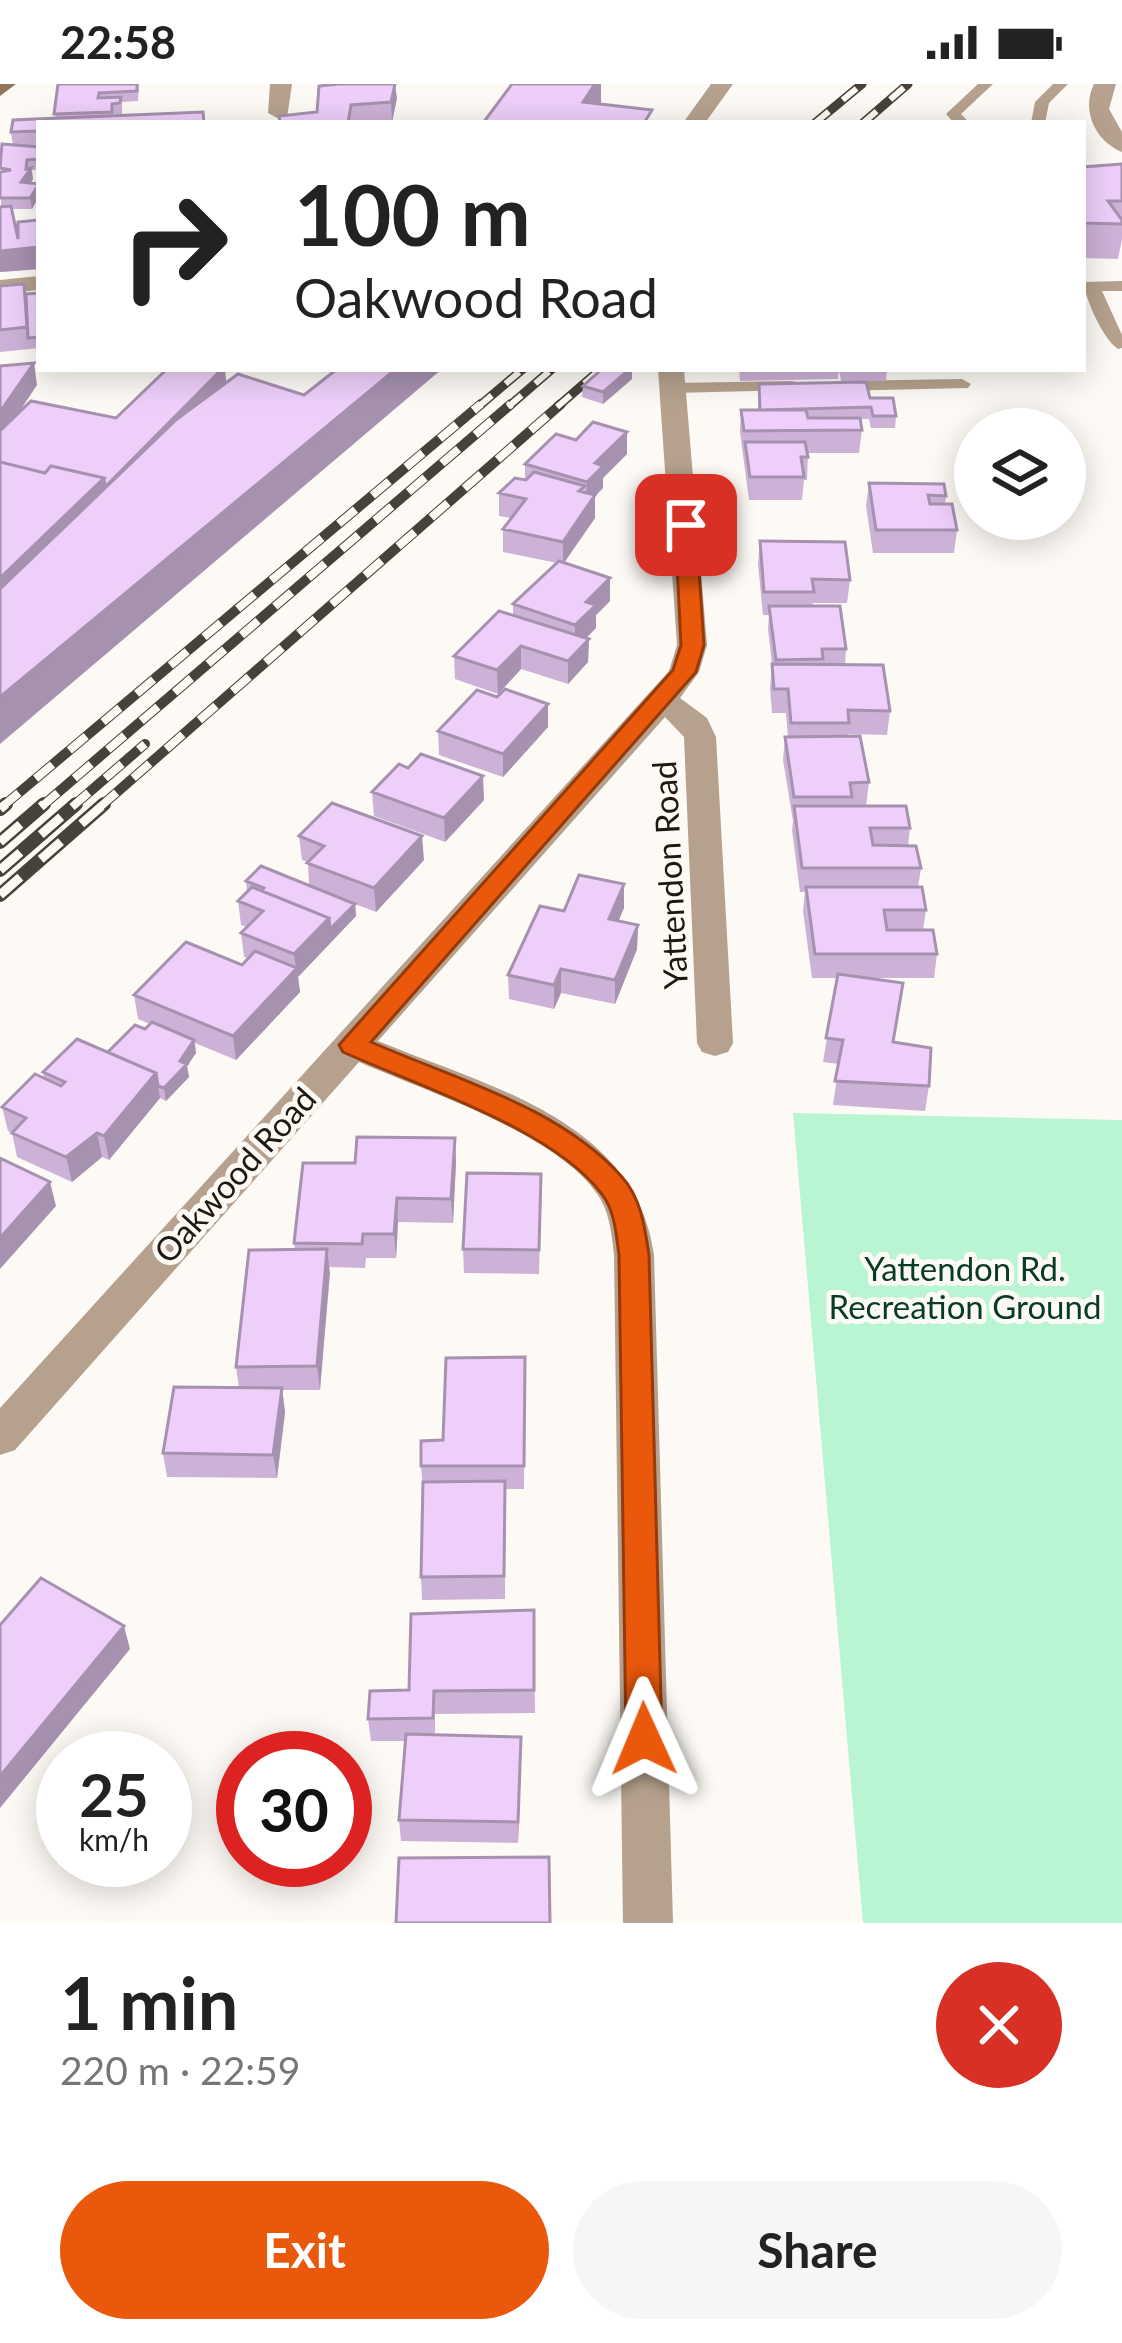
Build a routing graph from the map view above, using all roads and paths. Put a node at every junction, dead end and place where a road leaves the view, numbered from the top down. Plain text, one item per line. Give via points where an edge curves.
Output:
1 (281, 84) edge
2 (722, 84) edge
3 (986, 84) edge
4 (1061, 84) edge
5 (1105, 84) edge
6 (279, 112) edge
7 (696, 120) edge
8 (960, 120) edge
9 (1039, 120) edge
10 (1122, 145) edge
11 (36, 284) edge
12 (1122, 286) edge
13 (0, 287) edge
14 (1087, 287) edge
15 (1118, 344) dead end
16 (672, 378) edge
17 (962, 384) dead end
18 (663, 700) junction
19 (715, 1043) dead end
20 (352, 1045) junction
21 (0, 1437) edge
22 (648, 1923) edge

1 - 6 street
2 - 7 street
3 - 8 lane via 953,114
4 - 9 lane via 1042,102
5 - 10 street via 1100,120
11 - 13 street
12 - 14 lane
14 - 15 lane
16 - 17 lane
16 - 18 street via 692,645
18 - 19 street, Yattendon Road via 700,737
18 - 20 street, Oakwood Road
20 - 21 street, Oakwood Road
20 - 22 street via 558,1136 614,1187 629,1219

